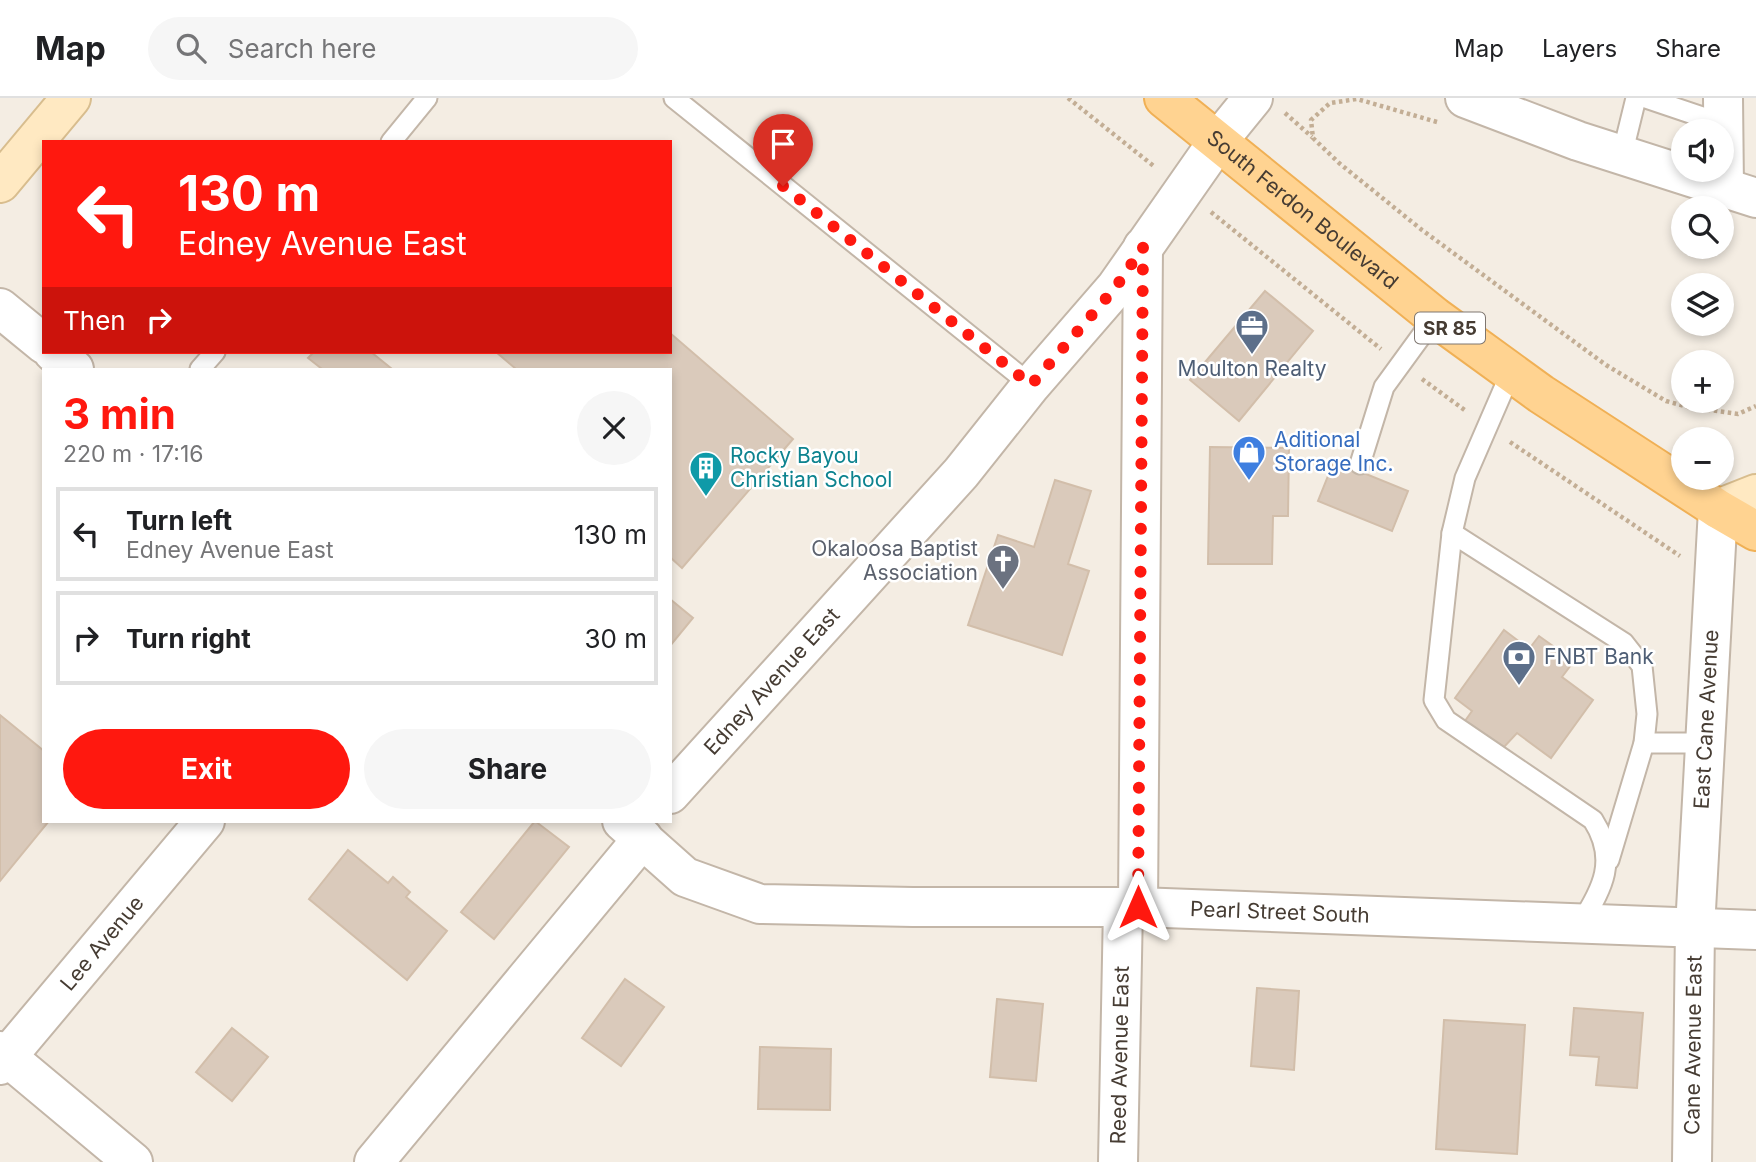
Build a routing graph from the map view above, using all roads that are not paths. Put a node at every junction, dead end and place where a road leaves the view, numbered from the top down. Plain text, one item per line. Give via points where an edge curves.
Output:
1 (71, 98) edge
2 (427, 98) edge
3 (674, 98) edge
4 (1164, 98) edge
5 (1636, 98) edge
6 (1646, 98) edge
7 (1265, 102) edge
8 (1723, 111) edge
9 (1457, 112) edge
10 (393, 140) edge
11 (1218, 141) junction
12 (1622, 155) junction
13 (0, 183) edge
14 (1740, 193) edge
15 (1143, 247) junction
16 (0, 307) edge
17 (1435, 317) junction
18 (42, 342) edge
19 (55, 354) edge
20 (213, 354) edge
21 (73, 368) edge
22 (201, 368) edge
23 (1511, 372) junction
24 (1031, 385) junction
25 (1360, 464) dead end
26 (1756, 494) edge
27 (1718, 509) junction
28 (1756, 531) edge
29 (1451, 533) junction
30 (1644, 743) junction
31 (1705, 743) junction
32 (672, 792) edge
33 (203, 823) edge
34 (637, 828) edge
35 (1607, 867) junction
36 (1130, 907) junction
37 (1580, 924) junction
38 (1695, 928) junction
39 (1756, 930) edge
40 (2, 1058) edge
41 (133, 1162) edge
42 (374, 1162) edge
43 (1118, 1162) edge
44 (1692, 1162) edge

1 - 13 street
2 - 10 lane
3 - 24 lane
4 - 11 main road, South Ferdon Boulevard / SR 85
5 - 12 lane
6 - 8 lane
7 - 11 street, Edney Avenue East
8 - 14 street
9 - 12 street
11 - 15 street, Edney Avenue East
11 - 17 main road, South Ferdon Boulevard / SR 85
12 - 14 street
15 - 24 street, Edney Avenue East via 1116,287
15 - 36 street, Reed Avenue East
16 - 18 street
17 - 23 main road, South Ferdon Boulevard / SR 85
17 - 25 lane via 1384,387
19 - 21 street
20 - 22 lane
23 - 27 main road, South Ferdon Boulevard / SR 85
23 - 29 lane via 1465,478
24 - 32 street, Edney Avenue East via 953,481
26 - 27 street
27 - 28 main road, South Ferdon Boulevard / SR 85
27 - 31 street, East Cane Avenue
29 - 30 lane via 1625,643 1642,666 1647,714
29 - 35 lane via 1434,701 1446,720 1593,820 1603,835
30 - 31 lane
30 - 35 lane
31 - 38 street, East Cane Avenue
33 - 40 street, Lee Avenue
34 - 36 street, Pearl Street South via 662,859 685,877 760,904
34 - 42 street
35 - 37 lane via 1598,897
36 - 37 street, Pearl Street South
36 - 43 street, Reed Avenue East
37 - 38 street, Pearl Street South
38 - 39 street, Pearl Street South
38 - 44 street, Cane Avenue East
40 - 41 street

